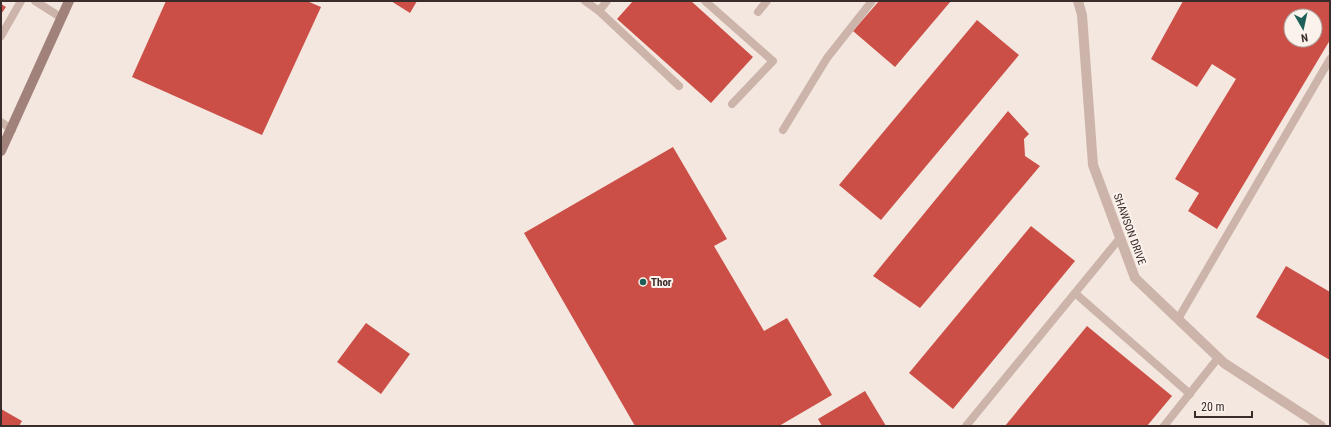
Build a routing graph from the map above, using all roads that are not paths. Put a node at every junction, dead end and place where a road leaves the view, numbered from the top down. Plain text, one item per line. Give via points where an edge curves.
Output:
1 (21, 1) edge
2 (35, 1) edge
3 (69, 1) edge
4 (586, 1) edge
5 (607, 1) edge
6 (705, 1) edge
7 (767, 1) edge
8 (872, 1) edge
9 (1078, 1) edge
10 (599, 11) junction
11 (758, 12) dead end
12 (62, 18) junction
13 (1, 36) edge
14 (1330, 59) edge
15 (679, 86) dead end
16 (732, 104) dead end
17 (1, 122) edge
18 (12, 130) junction
19 (783, 130) dead end
20 (1, 152) edge
21 (1120, 238) junction
22 (1075, 293) junction
23 (1178, 319) junction
24 (1218, 358) junction
25 (1190, 394) junction
26 (966, 426) edge
27 (1164, 426) edge
28 (1321, 426) edge

1 - 13 lane
2 - 12 lane
3 - 12 street
4 - 10 lane
5 - 10 lane
6 - 16 lane via 773,60
7 - 11 lane
8 - 19 lane via 827,58
9 - 21 street, SHAWSON DRIVE via 1082,15 1093,165
10 - 15 lane
12 - 18 street
14 - 23 lane
17 - 18 lane
18 - 20 street
21 - 22 lane
21 - 23 street, SHAWSON DRIVE via 1135,278
22 - 25 lane
22 - 26 lane
23 - 24 street, SHAWSON DRIVE
24 - 25 lane
24 - 28 street, SHAWSON DRIVE
25 - 27 lane

